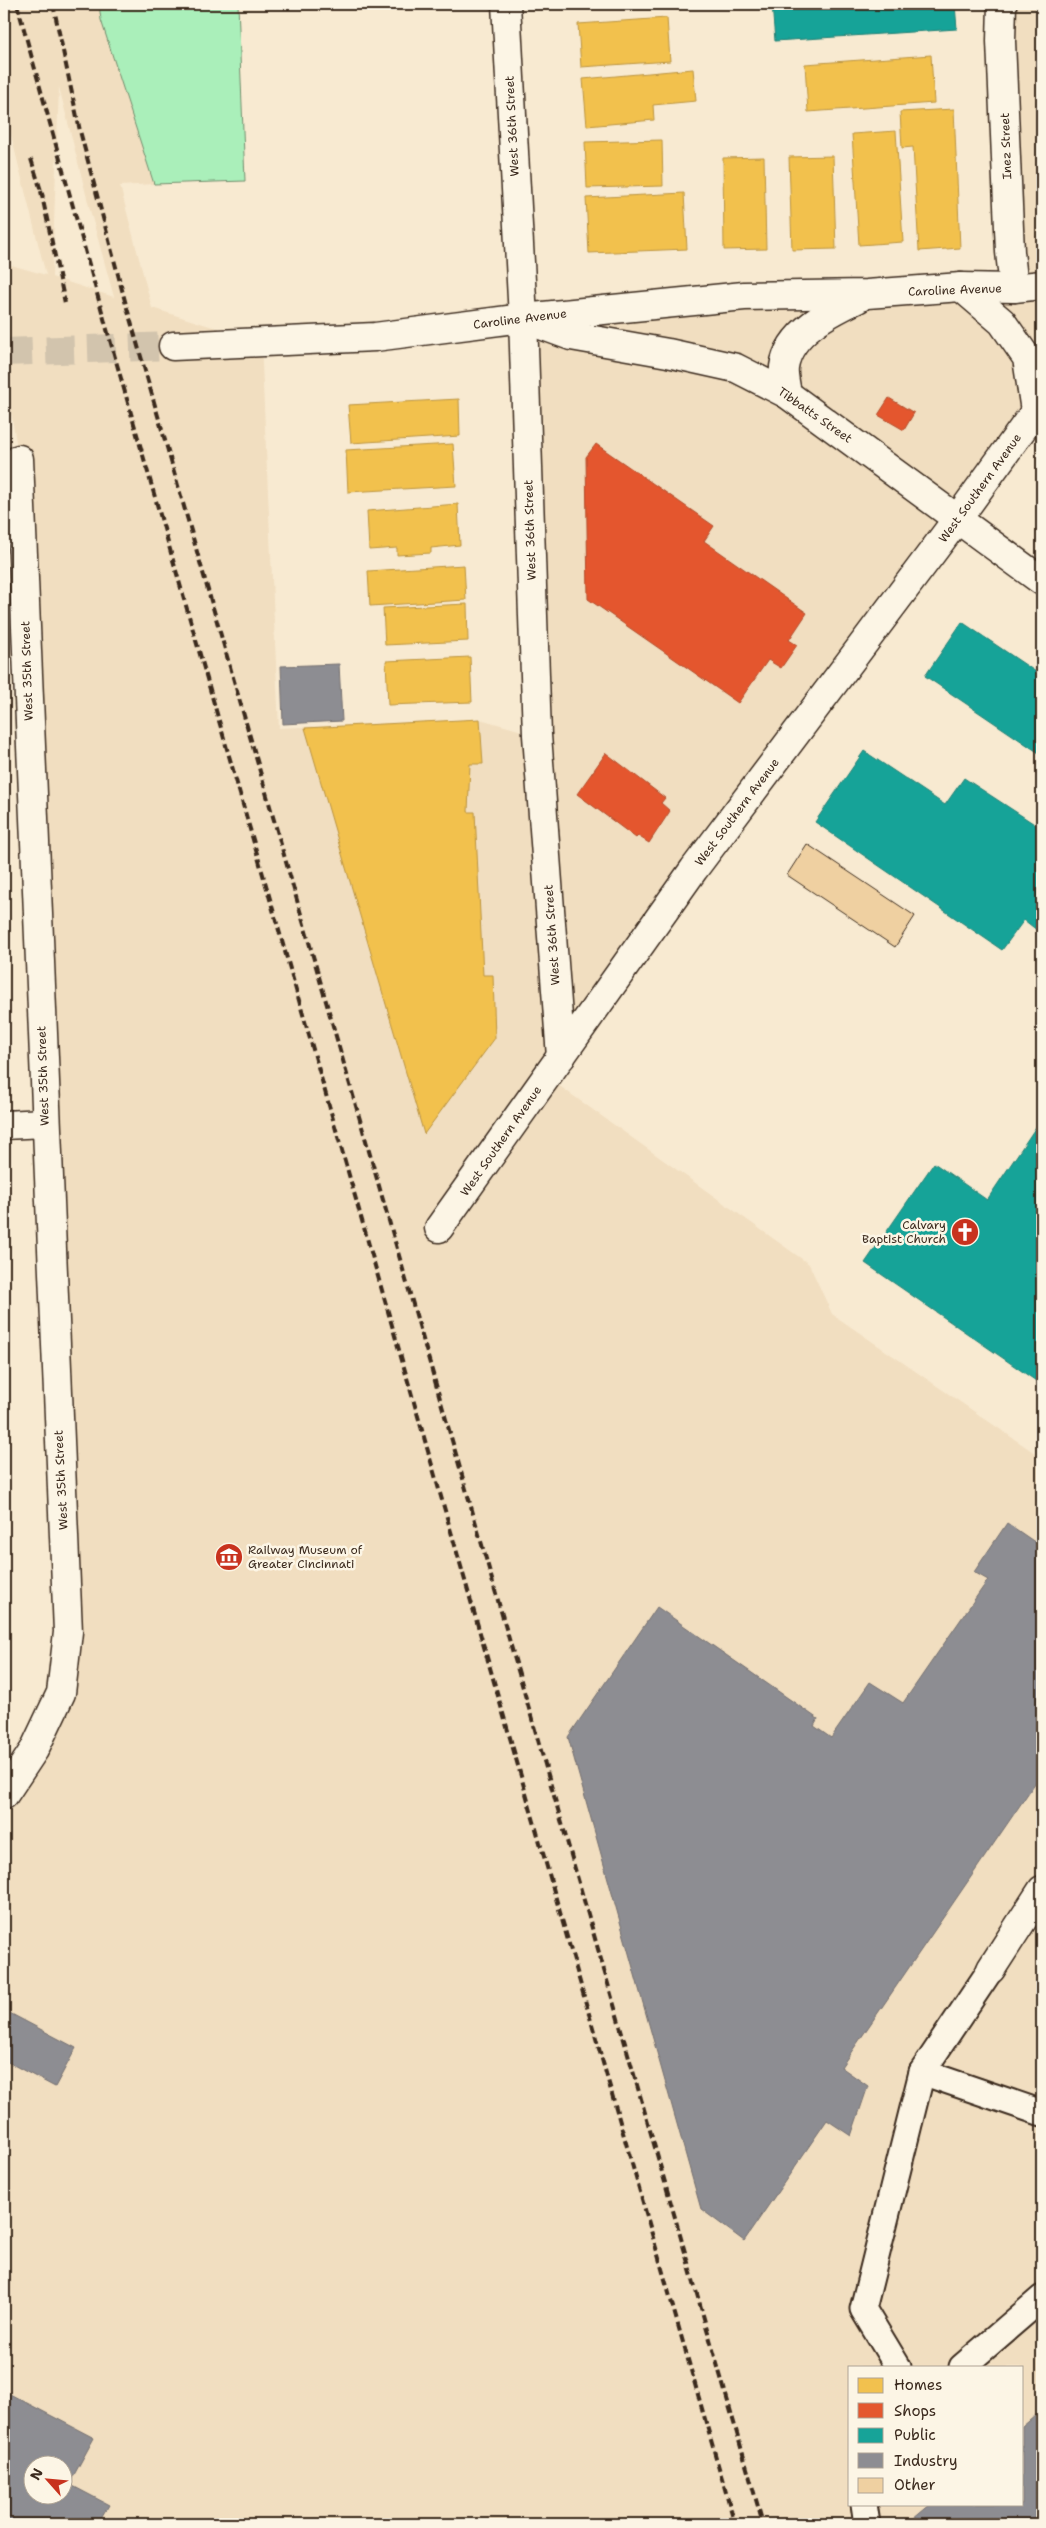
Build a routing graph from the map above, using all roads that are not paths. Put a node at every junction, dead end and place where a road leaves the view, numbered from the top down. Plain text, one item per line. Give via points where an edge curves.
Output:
1 (506, 4) edge
2 (1002, 4) edge
3 (1042, 285) edge
4 (961, 288) junction
5 (1014, 288) junction
6 (867, 294) junction
7 (523, 318) junction
8 (173, 346) tunnel mouth
9 (787, 394) junction
10 (1039, 407) edge
11 (19, 458) dead end
12 (958, 518) junction
13 (1042, 581) edge
14 (561, 1057) junction
15 (45, 1123) junction
16 (4, 1125) edge
17 (439, 1228) dead end
18 (4, 1795) edge
19 (1042, 1890) edge
20 (990, 1969) joint
21 (922, 2072) junction
22 (1042, 2114) edge
23 (1042, 2298) edge
24 (897, 2366) edge
25 (963, 2366) edge
26 (864, 2506) edge
27 (866, 2524) edge

1 - 7 street, West 36th Street
2 - 5 street, Inez Street via 1009,233
3 - 5 street, Caroline Avenue
4 - 5 street, Caroline Avenue
4 - 6 street, Caroline Avenue
4 - 10 street via 1002,322 1027,358
6 - 7 street, Caroline Avenue via 744,296
6 - 9 street, Caroline Avenue via 818,318 793,345 784,366
7 - 8 street, Caroline Avenue via 375,337
7 - 9 street, Tibbatts Street via 571,336 736,368
7 - 14 street, West 36th Street via 537,735
9 - 12 street, Tibbatts Street
10 - 12 street, West Southern Avenue
11 - 15 street, West 35th Street
12 - 13 street, Tibbatts Street
12 - 14 street, West Southern Avenue via 694,869
14 - 17 street, West Southern Avenue
15 - 16 street
15 - 18 street, West 35th Street via 68,1632 61,1693 34,1750
19 - 20 street
20 - 21 lane
21 - 22 lane
21 - 24 lane via 863,2309
23 - 25 lane
26 - 27 lane

